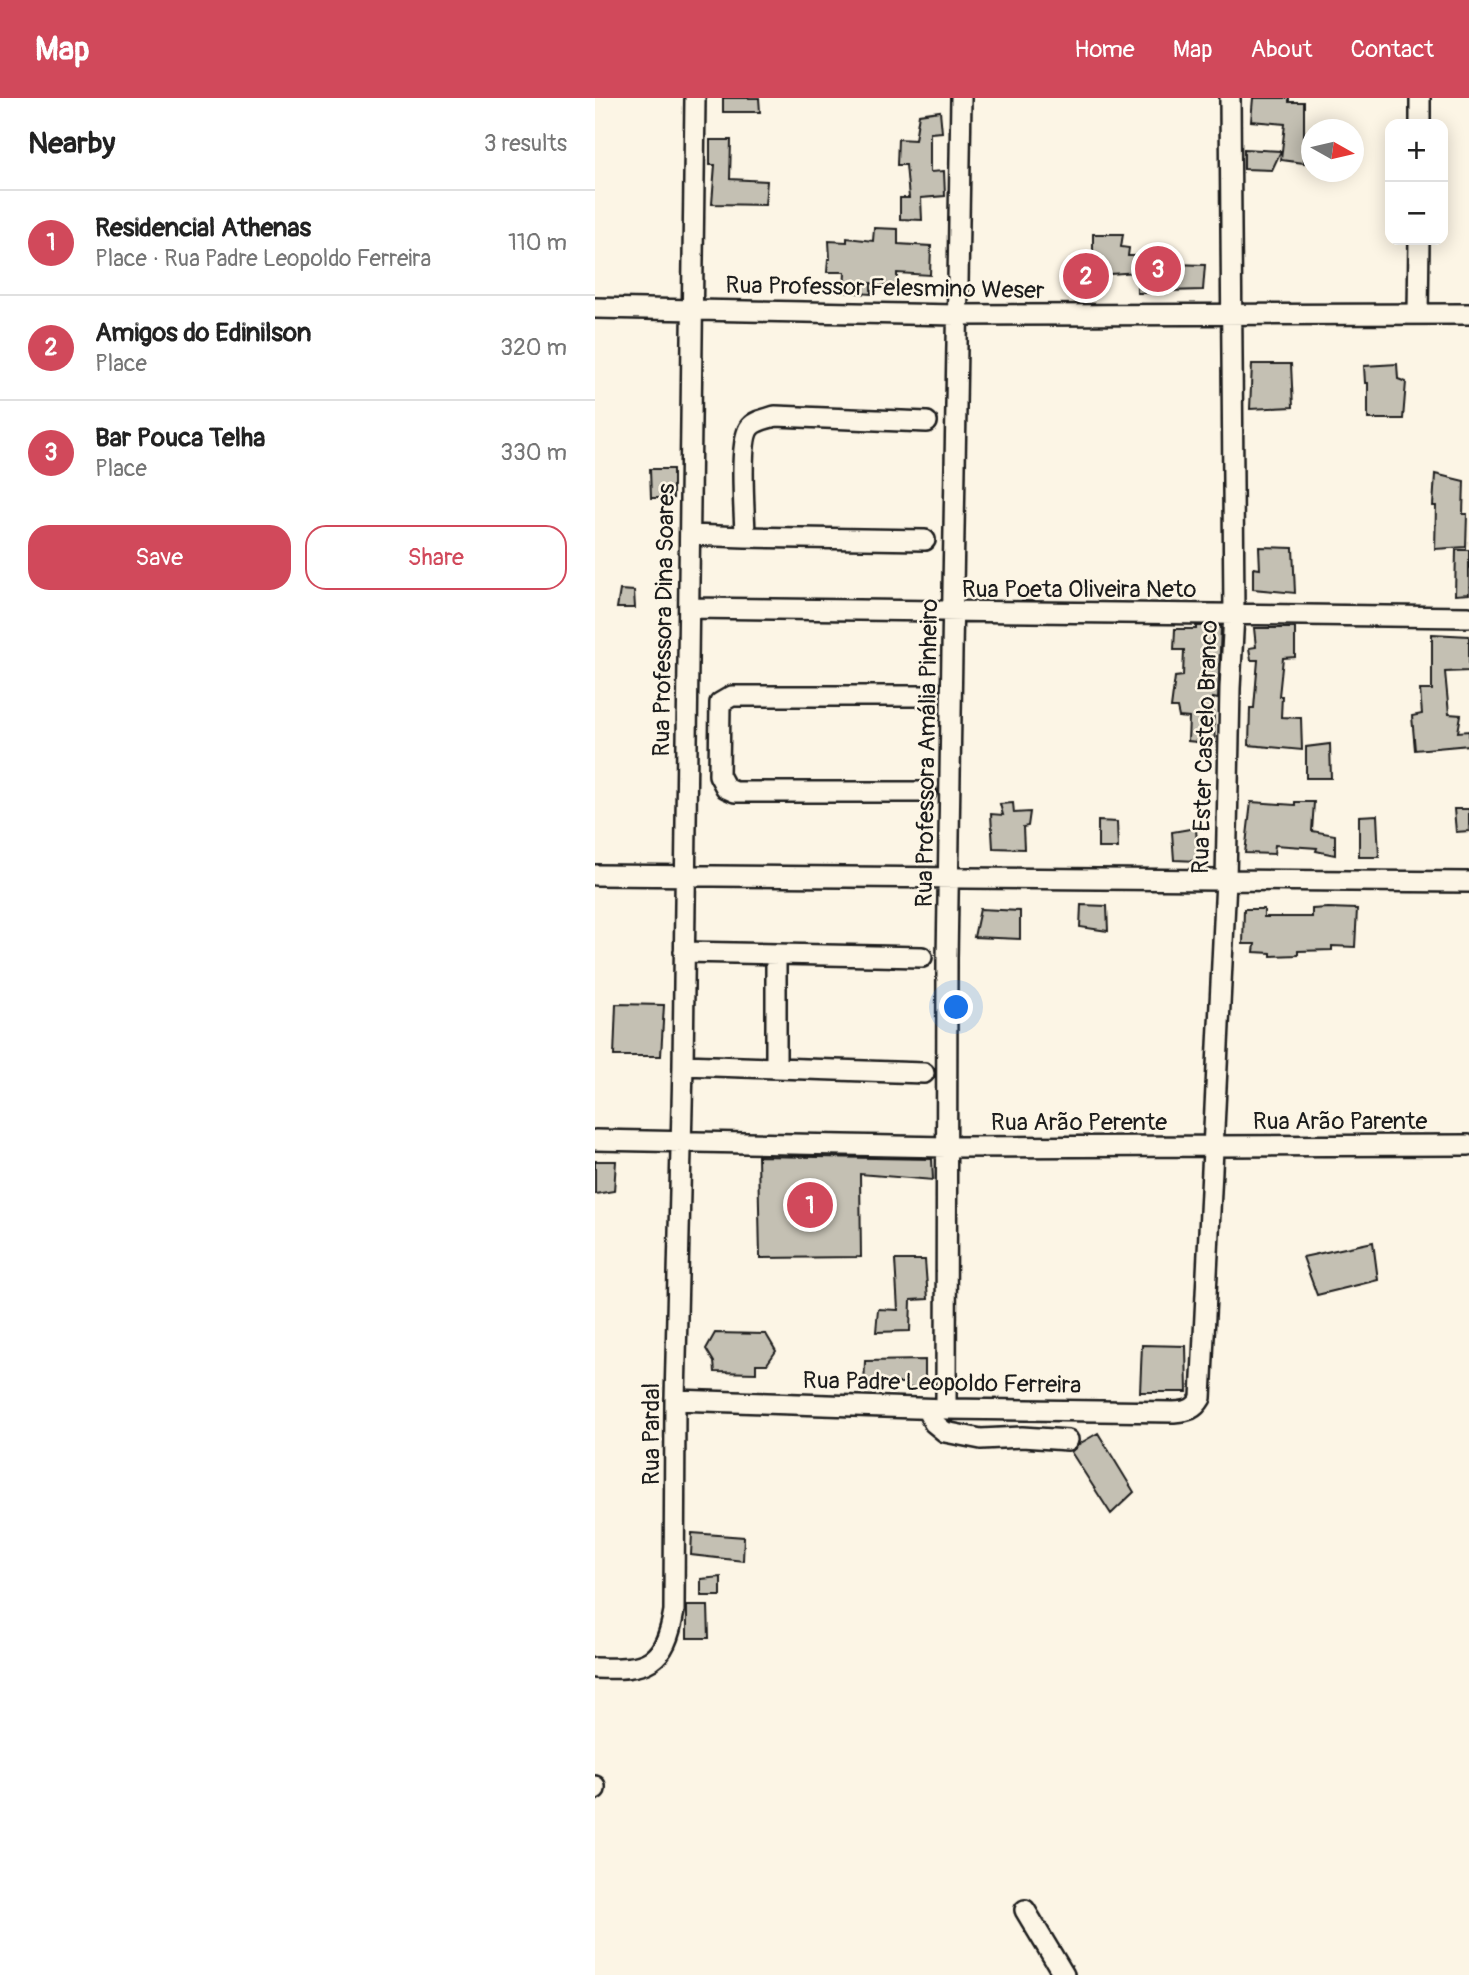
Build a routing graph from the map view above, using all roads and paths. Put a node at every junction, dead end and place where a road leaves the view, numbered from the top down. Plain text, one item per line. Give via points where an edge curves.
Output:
1 (695, 98) edge
2 (961, 98) edge
3 (1230, 98) edge
4 (1420, 98) edge
5 (1420, 119) edge
6 (1419, 245) edge
7 (595, 308) edge
8 (693, 310) junction
9 (1230, 313) junction
10 (1418, 314) junction
11 (1469, 314) edge
12 (957, 315) junction
13 (927, 422) dead end
14 (690, 535) junction
15 (745, 537) junction
16 (925, 540) dead end
17 (689, 608) junction
18 (954, 612) junction
19 (1234, 614) junction
20 (1469, 617) edge
21 (927, 696) dead end
22 (687, 719) junction
23 (720, 720) junction
24 (687, 763) junction
25 (719, 763) junction
26 (926, 792) dead end
27 (595, 875) edge
28 (684, 876) junction
29 (949, 879) junction
30 (1226, 880) junction
31 (1469, 882) edge
32 (684, 952) junction
33 (776, 954) junction
34 (922, 957) dead end
35 (683, 1065) junction
36 (776, 1067) junction
37 (924, 1073) dead end
38 (595, 1140) edge
39 (681, 1143) junction
40 (1212, 1145) junction
41 (1469, 1145) edge
42 (946, 1147) junction
43 (1201, 1398) joint
44 (675, 1400) junction
45 (926, 1409) junction
46 (946, 1409) junction
47 (1068, 1440) dead end
48 (595, 1668) edge
49 (1025, 1910) dead end
50 (1064, 1975) edge

1 - 8 street, Rua Professora Dina Soares
2 - 12 street, Rua Professora Amália Pinheiro
3 - 9 street, Rua Ester Castelo Branco
4 - 5 street
6 - 10 street
7 - 8 street, Rua Professor Felesmino Weser
8 - 12 street, Rua Professor Felesmino Weser
8 - 14 street, Rua Professora Dina Soares
9 - 10 street, Rua Professor Felesmino Weser
9 - 12 street, Rua Professor Felesmino Weser
9 - 19 street, Rua Ester Castelo Branco
10 - 11 street, Rua Professor Felesmino Weser
12 - 18 street, Rua Professora Amália Pinheiro
13 - 15 street via 792,415 755,422 743,447
14 - 15 street
14 - 17 street, Rua Professora Dina Soares
15 - 16 street
17 - 18 street, Rua Poeta Oliveira Neto
17 - 22 street, Rua Professora Dina Soares
18 - 19 street, Rua Poeta Oliveira Neto
18 - 29 street, Rua Professora Amália Pinheiro
19 - 20 street, Rua Poeta Oliveira Neto
19 - 30 street, Rua Ester Castelo Branco
21 - 23 street via 732,696 720,703
22 - 23 street
22 - 24 street, Rua Professora Dina Soares
23 - 25 street
24 - 25 street
24 - 28 street, Rua Professora Dina Soares
25 - 26 street via 726,788 735,792
27 - 28 street
28 - 29 street
28 - 32 street, Rua Professora Dina Soares
29 - 30 street
29 - 42 street, Rua Professora Amália Pinheiro
30 - 31 street
30 - 40 street, Rua Ester Castelo Branco
32 - 33 street
32 - 35 street, Rua Professora Dina Soares
33 - 34 street
33 - 36 street
35 - 36 street
35 - 39 street, Rua Professora Dina Soares
36 - 37 street
38 - 39 street
39 - 42 street
39 - 44 street, Rua Pardal
40 - 41 street, Rua Arão Parente
40 - 42 street, Rua Arão Perente
40 - 43 street, Rua Ester Castelo Branco
42 - 46 street, Rua Professora Amália Pinheiro
43 - 46 street, Rua Padre Leopoldo Ferreira via 1189,1411 1174,1412
44 - 45 street, Rua Padre Leopoldo Ferreira
44 - 48 street, Rua Pardal via 671,1634 654,1660 643,1665
45 - 46 street, Rua Padre Leopoldo Ferreira
45 - 47 street via 946,1432 981,1439
49 - 50 street

